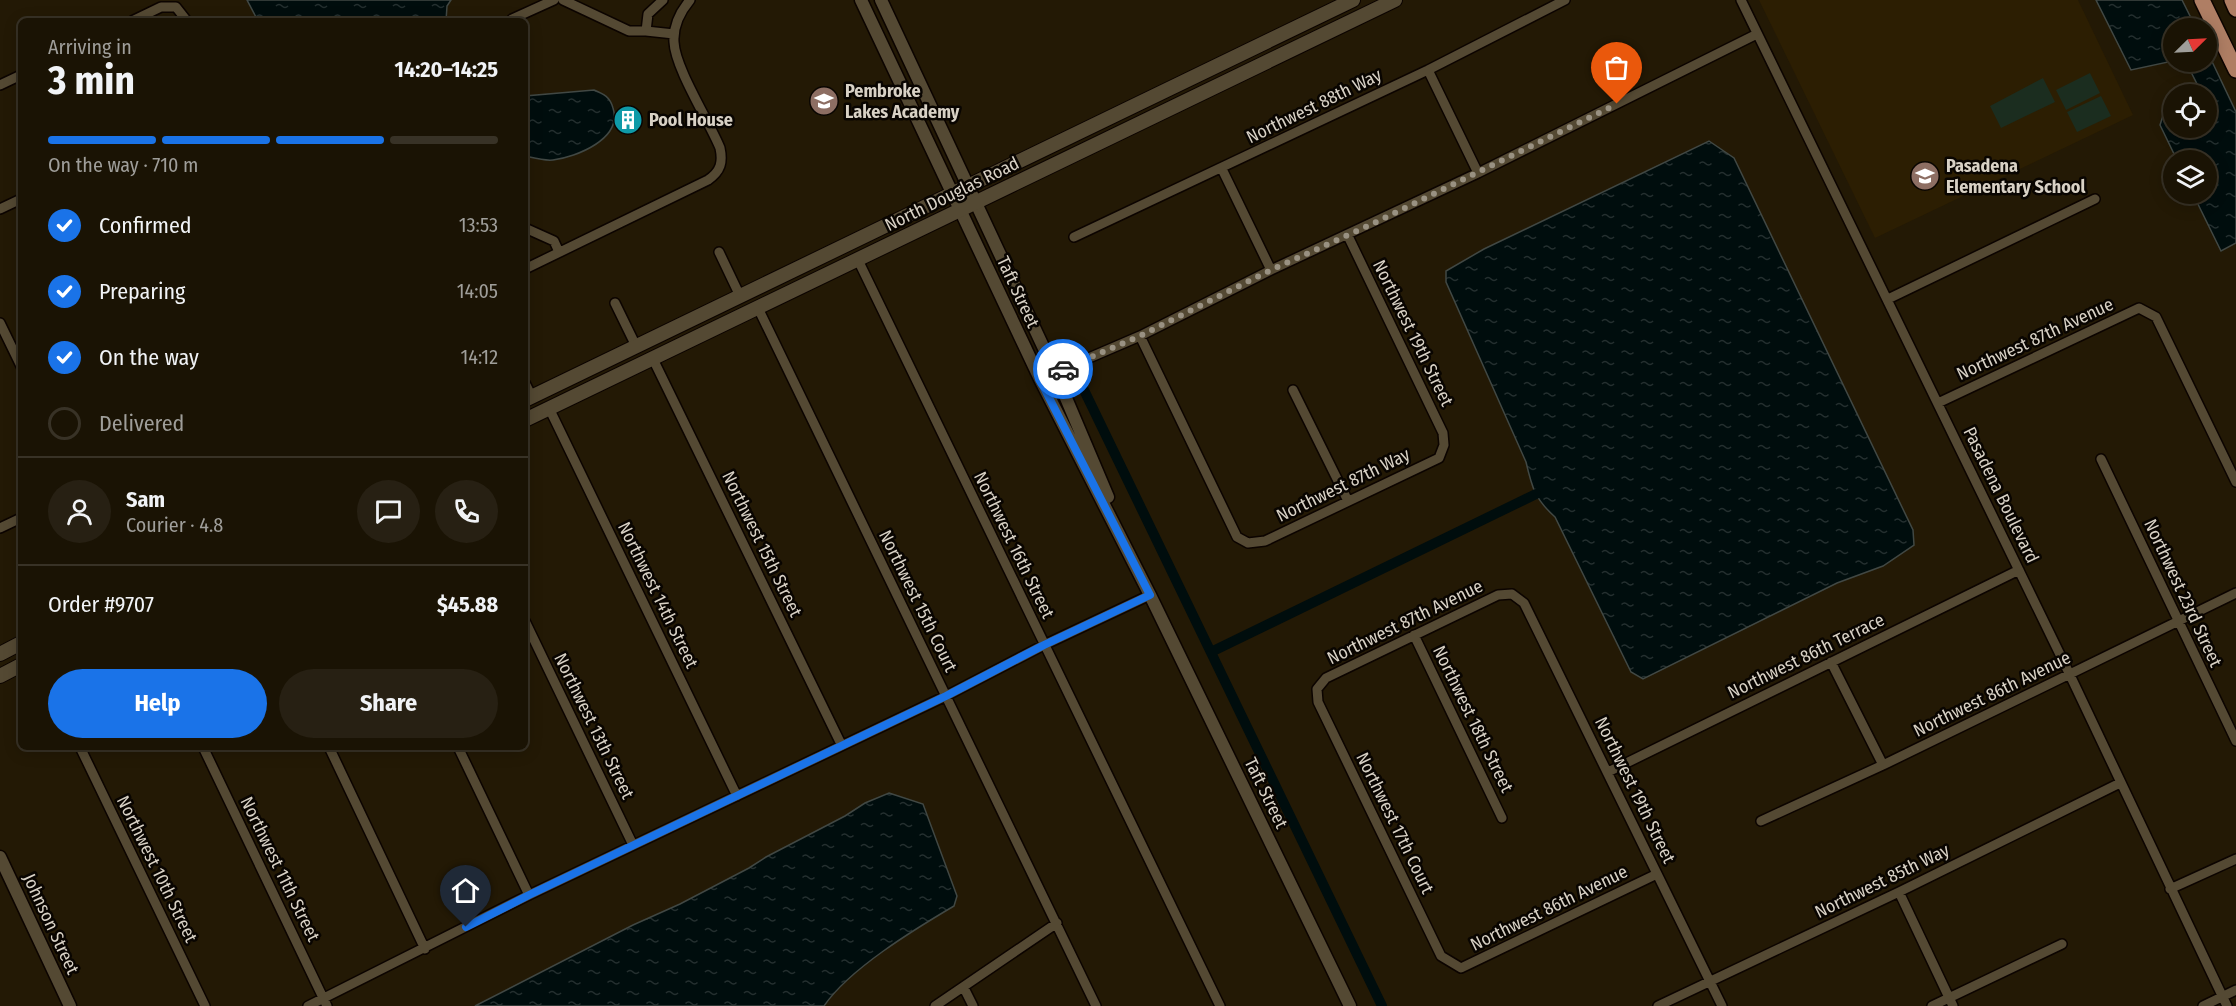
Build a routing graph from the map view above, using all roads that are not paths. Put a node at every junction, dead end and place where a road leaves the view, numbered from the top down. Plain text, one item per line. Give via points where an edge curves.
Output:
1 (554, 0) edge
2 (563, 0) edge
3 (663, 0) edge
4 (690, 0) edge
5 (861, 0) edge
6 (880, 0) edge
7 (1353, 0) edge
8 (1395, 0) edge
9 (1565, 0) edge
10 (1741, 0) edge
11 (2202, 0) edge
12 (2232, 0) edge
13 (2236, 9) edge
14 (138, 18) edge
15 (185, 18) edge
16 (516, 18) edge
17 (646, 31) junction
18 (674, 34) junction
19 (1757, 34) junction
20 (1428, 70) junction
21 (2236, 70) edge
22 (18, 76) edge
23 (0, 85) edge
24 (1222, 169) junction
25 (1478, 173) junction
26 (967, 186) junction
27 (952, 193) junction
28 (2095, 199) dead end
29 (18, 200) edge
30 (975, 202) junction
31 (0, 209) edge
32 (960, 210) junction
33 (528, 229) edge
34 (1348, 236) junction
35 (1074, 237) dead end
36 (837, 249) junction
37 (559, 252) junction
38 (719, 252) dead end
39 (858, 260) junction
40 (528, 268) edge
41 (1271, 270) junction
42 (740, 296) junction
43 (1887, 299) junction
44 (615, 303) dead end
45 (765, 305) junction
46 (0, 323) edge
47 (1140, 336) junction
48 (636, 346) junction
49 (653, 359) junction
50 (18, 360) edge
51 (1055, 372) junction
52 (1040, 380) junction
53 (1293, 390) dead end
54 (528, 398) edge
55 (1938, 403) junction
56 (549, 408) junction
57 (528, 418) edge
58 (1444, 445) joint
59 (2101, 459) dead end
60 (2236, 482) edge
61 (1347, 501) junction
62 (18, 519) edge
63 (0, 528) edge
64 (2019, 570) junction
65 (2236, 593) edge
66 (1512, 594) joint
67 (1150, 595) junction
68 (2178, 621) junction
69 (528, 627) edge
70 (1414, 635) junction
71 (18, 645) edge
72 (1044, 645) junction
73 (0, 654) edge
74 (1831, 662) junction
75 (18, 667) edge
76 (2070, 675) junction
77 (0, 676) edge
78 (1317, 689) joint
79 (946, 696) junction
80 (2236, 741) edge
81 (841, 744) junction
82 (81, 750) edge
83 (204, 750) edge
84 (330, 750) edge
85 (459, 750) edge
86 (1883, 765) junction
87 (1608, 772) junction
88 (2120, 783) junction
89 (737, 796) junction
90 (1502, 818) dead end
91 (1761, 822) dead end
92 (633, 845) junction
93 (0, 857) edge
94 (2236, 859) edge
95 (1657, 874) junction
96 (2170, 889) junction
97 (1899, 892) junction
98 (529, 895) junction
99 (1057, 923) junction
100 (2062, 944) dead end
101 (424, 949) junction
102 (1454, 966) joint
103 (1710, 980) junction
104 (964, 988) junction
105 (2236, 990) edge
106 (2224, 1001) edge
107 (325, 1002) edge
108 (1951, 1002) edge
109 (70, 1006) edge
110 (205, 1006) edge
111 (308, 1006) edge
112 (935, 1006) edge
113 (973, 1006) edge
114 (1096, 1006) edge
115 (1220, 1006) edge
116 (1350, 1006) edge
117 (1658, 1006) edge
118 (1722, 1006) edge
119 (1932, 1006) edge
120 (2203, 1006) edge

1 - 16 street
2 - 17 street via 629,31
3 - 17 street via 648,14
4 - 18 street via 680,14
5 - 27 street, Taft Street
6 - 26 street, Taft Street
7 - 26 main road, North Douglas Road
8 - 30 main road, North Douglas Road
9 - 20 street, Northwest 88th Way
10 - 19 street, Pasadena Boulevard
11 - 21 main road
12 - 13 main road
14 - 15 street via 161,7 176,7
17 - 18 street
18 - 37 street via 678,60 720,148 720,168 708,180
19 - 25 street
19 - 43 street, Pasadena Boulevard
20 - 24 street, Northwest 88th Way
20 - 25 street
22 - 23 street
24 - 35 street, Northwest 88th Way
24 - 41 street
25 - 34 street
26 - 27 main road, North Douglas Road
26 - 30 street, Taft Street
27 - 32 street, Taft Street
27 - 36 main road, North Douglas Road
28 - 43 street
29 - 31 street
30 - 32 main road, North Douglas Road
30 - 51 street, Taft Street
32 - 39 main road, North Douglas Road
32 - 52 street, Taft Street
33 - 37 street via 554,241
34 - 41 street
34 - 58 street, Northwest 19th Street via 1443,433
36 - 42 main road, North Douglas Road
36 - 45 main road via 829,263 791,282
37 - 40 street
38 - 42 street
39 - 45 main road, North Douglas Road
39 - 72 street, Northwest 16th Street
41 - 47 street
42 - 48 main road, North Douglas Road
43 - 55 street, Pasadena Boulevard
44 - 48 street
45 - 49 main road, North Douglas Road
45 - 79 street, Northwest 15th Court
46 - 50 street
47 - 51 street
47 - 61 street, Northwest 87th Way via 1237,537 1248,543 1265,541
48 - 54 main road, North Douglas Road
49 - 56 main road, North Douglas Road
49 - 81 street, Northwest 15th Street
51 - 52 street
51 - 67 street, Taft Street
52 - 67 street, Taft Street
53 - 61 street
55 - 60 street, Northwest 87th Avenue via 2139,308 2156,317
55 - 64 street, Pasadena Boulevard
56 - 57 main road, North Douglas Road
56 - 89 street, Northwest 14th Street
58 - 61 street, Northwest 87th Way via 1438,458
59 - 68 street, Northwest 23rd Street
62 - 63 street
64 - 74 street, Northwest 86th Terrace
64 - 76 street, Pasadena Boulevard
65 - 68 street, Northwest 86th Avenue
66 - 70 street, Northwest 87th Avenue via 1498,596
66 - 87 street, Northwest 19th Street via 1524,603
67 - 72 street
67 - 116 street, Taft Street
68 - 76 street, Northwest 86th Avenue
68 - 80 street, Northwest 23rd Street
69 - 92 street, Northwest 13th Street
70 - 78 street, Northwest 87th Avenue via 1326,678
70 - 90 street, Northwest 18th Street
71 - 73 main road
72 - 79 street
72 - 115 street, Northwest 16th Street
74 - 86 street
74 - 87 street, Northwest 86th Terrace
75 - 77 main road
76 - 86 street, Northwest 86th Avenue
76 - 88 street, Pasadena Boulevard
78 - 102 street, Northwest 17th Court via 1318,702 1441,956
79 - 81 street
79 - 99 street, Northwest 15th Court
81 - 89 street
82 - 110 street, Northwest 10th Street
83 - 107 street, Northwest 11th Street
84 - 101 street
85 - 98 street
86 - 91 street, Northwest 86th Avenue
87 - 95 street, Northwest 19th Street
88 - 96 street, Pasadena Boulevard
88 - 97 street, Northwest 85th Way
89 - 92 street
92 - 98 street
93 - 109 street, Johnson Street
94 - 96 street
95 - 102 street, Northwest 86th Avenue via 1461,968
95 - 103 street, Northwest 19th Street
96 - 106 street, Pasadena Boulevard
97 - 103 street, Northwest 85th Way
97 - 108 street
98 - 101 street
99 - 104 street
99 - 114 street, Northwest 15th Court
100 - 108 street
101 - 107 street
103 - 117 street, Northwest 85th Way
103 - 118 street, Northwest 19th Street
104 - 112 street
104 - 113 street
105 - 106 street
106 - 120 street
107 - 111 street
108 - 119 street

